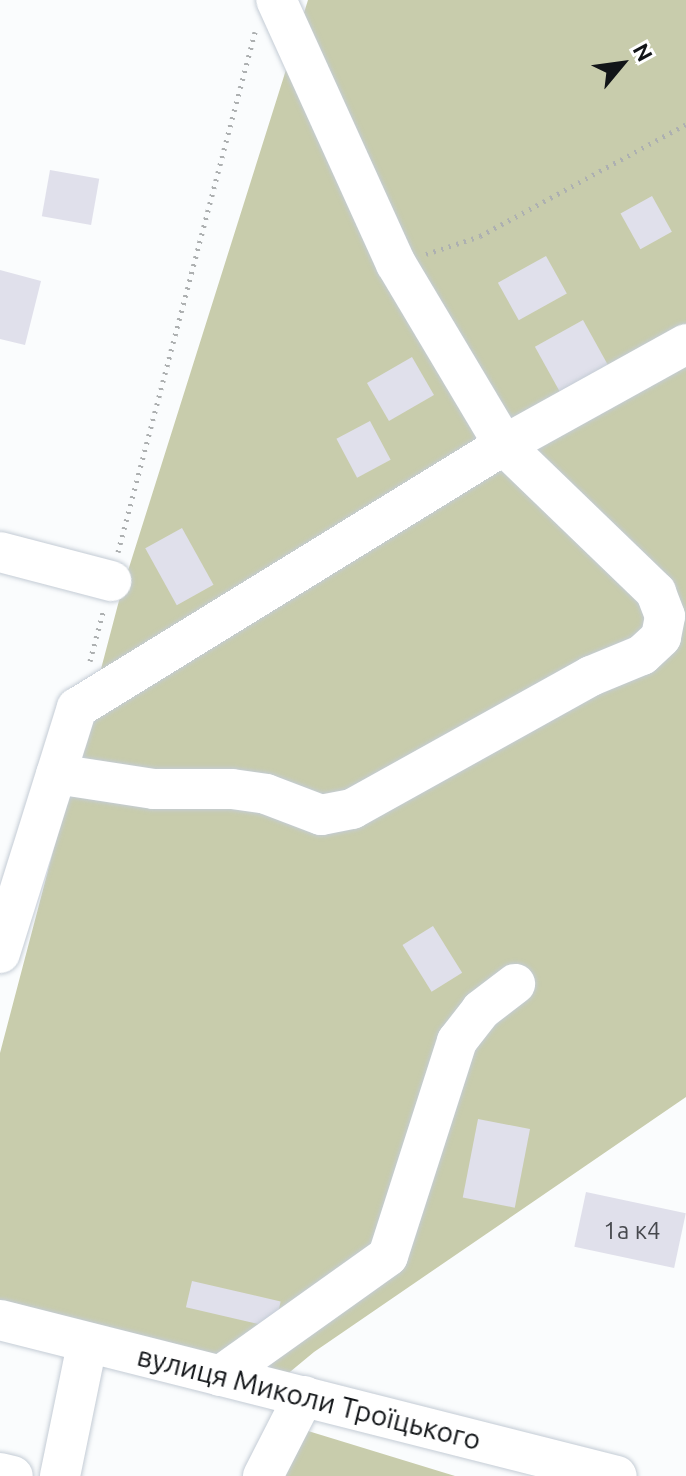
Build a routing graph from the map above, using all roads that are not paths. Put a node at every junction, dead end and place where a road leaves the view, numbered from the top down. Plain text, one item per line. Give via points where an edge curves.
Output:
1 (267, 8) edge
2 (686, 344) edge
3 (504, 445) junction
4 (0, 552) edge
5 (111, 581) road end
6 (56, 774) junction
7 (2, 941) edge
8 (515, 984) dead end
9 (0, 1320) edge
10 (87, 1344) junction
11 (220, 1376) junction
12 (304, 1396) junction
13 (0, 1473) edge
14 (13, 1476) edge
15 (60, 1476) edge
16 (263, 1476) edge
17 (617, 1476) edge

1 - 3 street via 396,264
2 - 3 street
3 - 6 street via 77,708
3 - 6 street via 656,592 665,616 661,637 642,655 591,676 352,809 321,815 244,791 154,789
4 - 5 street
6 - 7 street
8 - 11 street via 481,1010 457,1041 388,1256
9 - 10 street, вулиця Миколи Троїцького
10 - 11 street, вулиця Миколи Троїцького
10 - 15 street
11 - 12 street, вулиця Миколи Троїцького
12 - 16 street
12 - 17 street, вулиця Миколи Троїцького
13 - 14 street

